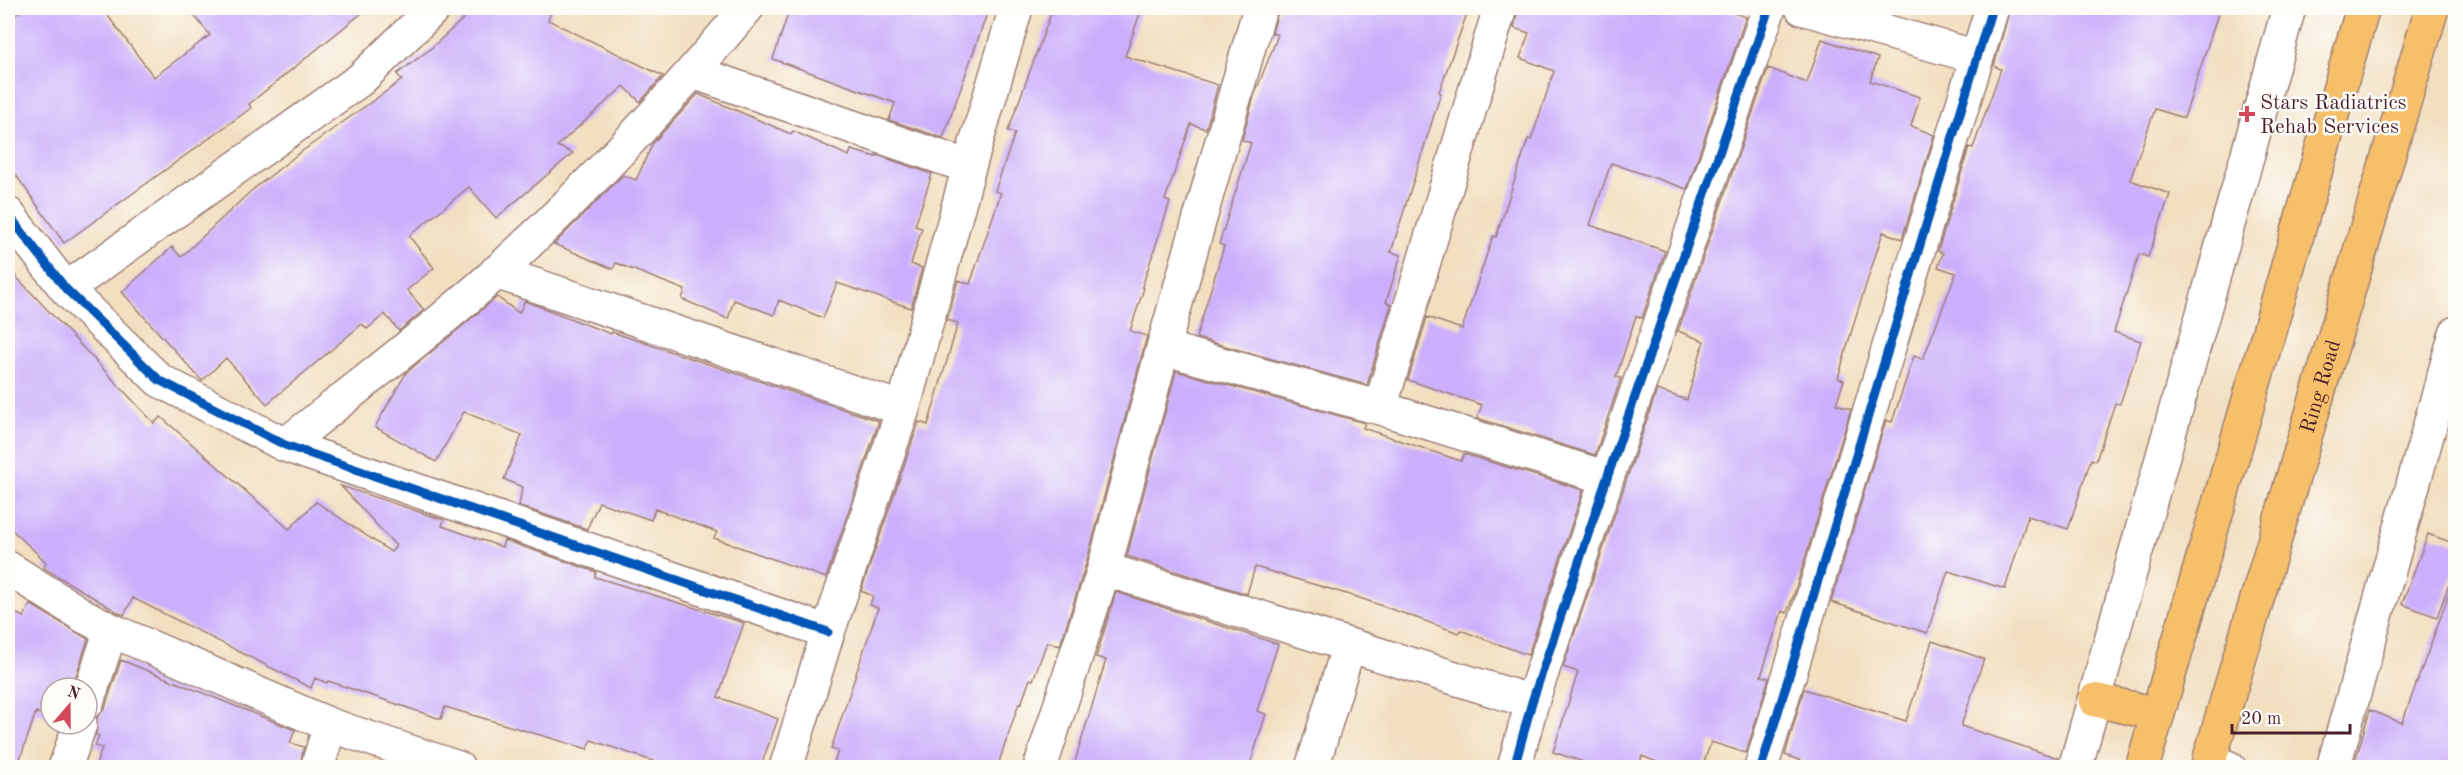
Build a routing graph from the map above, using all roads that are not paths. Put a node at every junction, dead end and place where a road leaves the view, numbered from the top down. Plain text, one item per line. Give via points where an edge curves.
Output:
1 (434, 8) edge
2 (747, 8) edge
3 (1016, 8) edge
4 (1260, 8) edge
5 (1500, 8) edge
6 (1769, 8) edge
7 (1802, 8) edge
8 (1992, 8) edge
9 (2289, 8) edge
10 (2363, 8) edge
11 (2432, 8) edge
12 (1977, 57) junction
13 (693, 72) junction
14 (969, 167) junction
15 (8, 214) edge
16 (496, 272) junction
17 (66, 289) junction
18 (2456, 333) edge
19 (1163, 348) junction
20 (1380, 408) junction
21 (903, 409) junction
22 (285, 445) junction
23 (1607, 478) junction
24 (8, 568) edge
25 (1104, 568) junction
26 (111, 630) junction
27 (828, 632) junction
28 (1348, 645) junction
29 (96, 676) edge
30 (2095, 700) junction
31 (1532, 702) junction
32 (2158, 714) junction
33 (330, 725) junction
34 (76, 736) edge
35 (2215, 765) edge
36 (65, 768) edge
37 (317, 768) edge
38 (458, 768) edge
39 (786, 768) edge
40 (1040, 768) edge
41 (1312, 768) edge
42 (1514, 768) edge
43 (1761, 768) edge
44 (2075, 768) edge
45 (2142, 768) edge
46 (2333, 768) edge

1 - 17 street via 361,79
2 - 13 street
3 - 14 street
4 - 19 street
5 - 20 street
6 - 23 street
7 - 12 street
8 - 12 street
9 - 30 street
10 - 32 highway
11 - 35 highway, Ring Road
12 - 43 street
13 - 14 street
13 - 16 street via 621,152
14 - 21 street
15 - 17 street
16 - 21 street
16 - 22 street
17 - 22 street via 159,380
18 - 46 street
19 - 20 street
19 - 25 street
20 - 23 street
21 - 27 street
22 - 27 street
23 - 31 street
24 - 26 street
25 - 28 street
25 - 40 street
26 - 29 street
26 - 33 street
27 - 39 street
28 - 31 street
28 - 41 street
30 - 32 highway
30 - 44 street
31 - 42 street
32 - 45 highway
33 - 37 street
33 - 38 street
34 - 36 street

